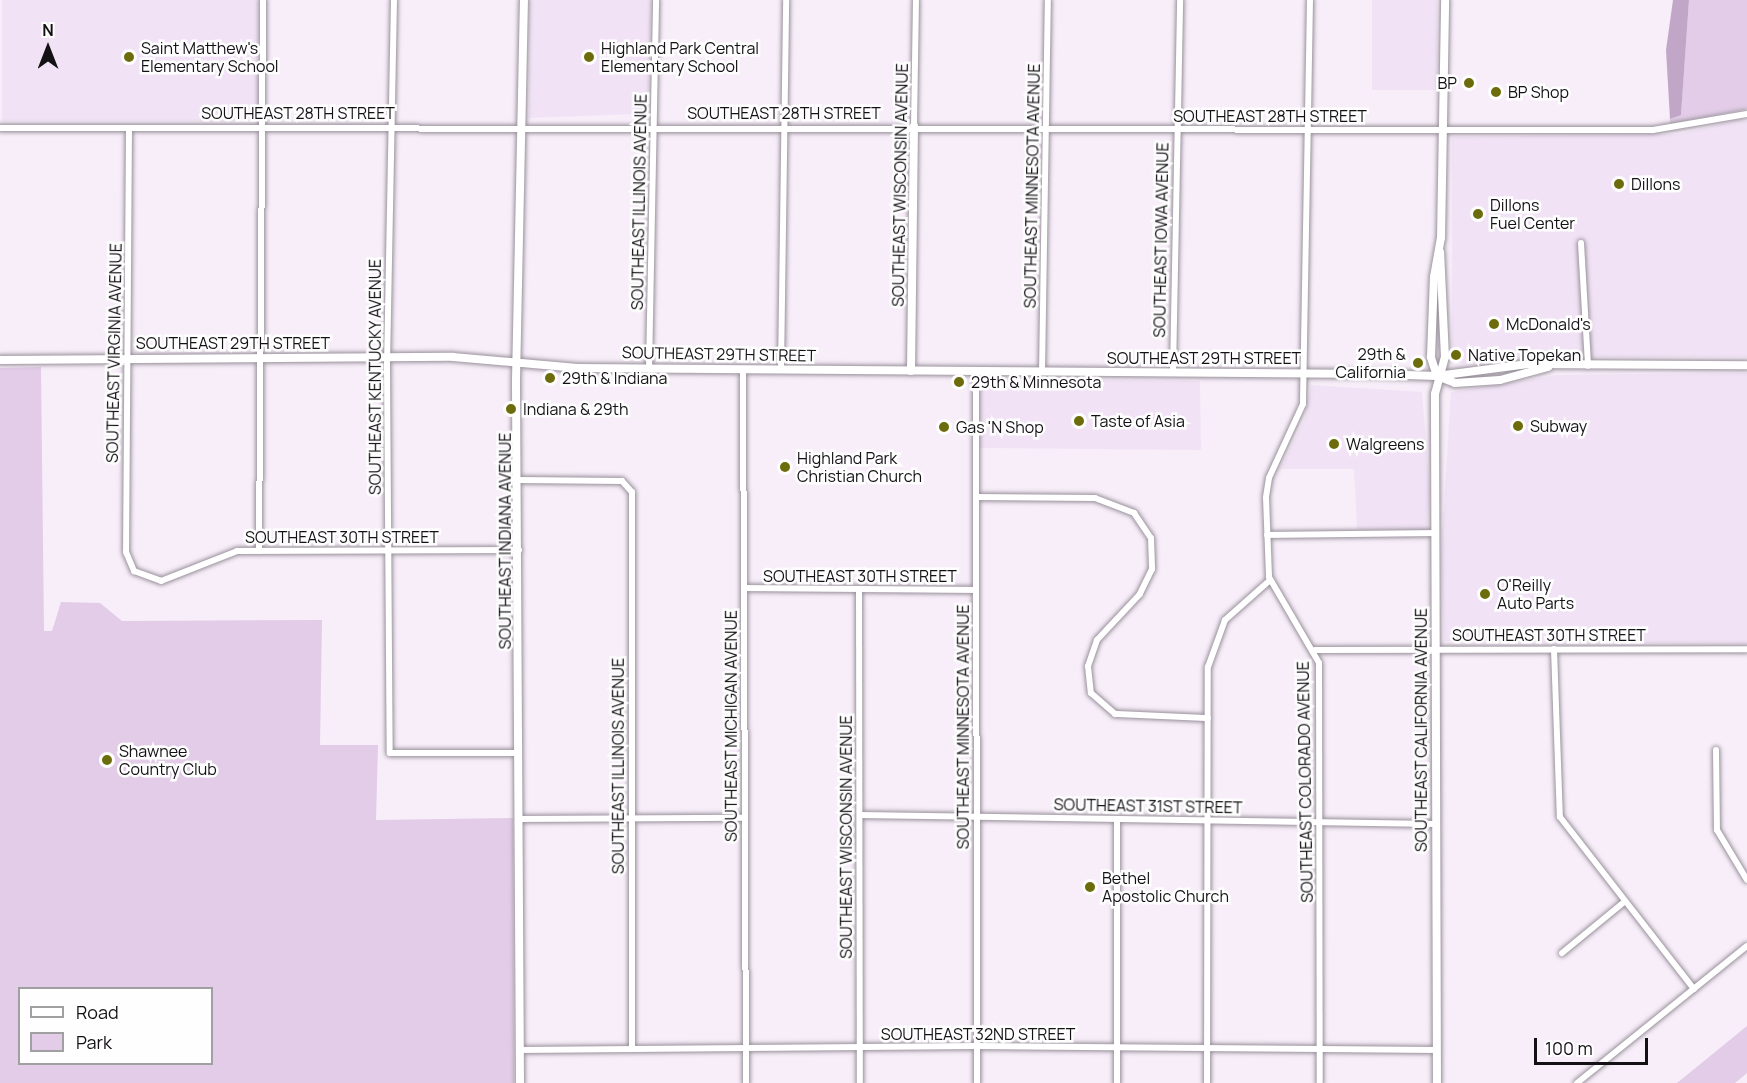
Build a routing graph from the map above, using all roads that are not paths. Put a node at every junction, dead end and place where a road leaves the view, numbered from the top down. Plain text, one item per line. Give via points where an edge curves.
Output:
1 (263, 0) edge
2 (394, 0) edge
3 (524, 0) edge
4 (656, 0) edge
5 (786, 0) edge
6 (916, 0) edge
7 (1048, 0) edge
8 (1180, 0) edge
9 (1310, 0) edge
10 (1445, 0) edge
11 (1747, 114) edge
12 (393, 126) junction
13 (522, 126) junction
14 (654, 126) junction
15 (783, 126) junction
16 (915, 126) junction
17 (262, 127) junction
18 (0, 128) edge
19 (129, 128) junction
20 (1444, 128) junction
21 (1046, 129) junction
22 (1176, 129) junction
23 (1309, 129) junction
24 (1581, 243) dead end
25 (1440, 252) junction
26 (257, 357) junction
27 (388, 357) junction
28 (126, 358) junction
29 (0, 360) edge
30 (518, 362) junction
31 (1747, 365) edge
32 (1588, 366) junction
33 (1548, 367) junction
34 (650, 369) junction
35 (743, 370) junction
36 (781, 370) junction
37 (911, 371) junction
38 (976, 371) junction
39 (1042, 372) junction
40 (1173, 372) junction
41 (1304, 373) junction
42 (1437, 376) junction
43 (518, 480) junction
44 (976, 497) junction
45 (1435, 533) junction
46 (1267, 535) junction
47 (389, 550) junction
48 (519, 550) junction
49 (259, 551) junction
50 (137, 574) joint
51 (1270, 580) junction
52 (744, 588) junction
53 (976, 590) junction
54 (858, 591) junction
55 (1436, 649) junction
56 (1554, 649) junction
57 (1747, 649) edge
58 (1315, 650) junction
59 (1208, 718) junction
60 (1716, 750) dead end
61 (518, 753) junction
62 (860, 815) junction
63 (977, 816) junction
64 (632, 818) junction
65 (744, 818) junction
66 (519, 819) junction
67 (1118, 819) junction
68 (1207, 821) junction
69 (1319, 822) junction
70 (1436, 824) junction
71 (1747, 880) edge
72 (1624, 902) junction
73 (1747, 946) edge
74 (1562, 953) dead end
75 (1694, 989) junction
76 (977, 1046) junction
77 (1116, 1047) junction
78 (1207, 1047) junction
79 (746, 1048) junction
80 (860, 1048) junction
81 (1320, 1048) junction
82 (632, 1049) junction
83 (520, 1050) junction
84 (1437, 1050) junction
85 (520, 1083) edge
86 (746, 1083) edge
87 (860, 1083) edge
88 (977, 1083) edge
89 (1117, 1083) edge
90 (1207, 1083) edge
91 (1320, 1083) edge
92 (1437, 1083) edge
93 (1577, 1083) edge

1 - 17 street
2 - 12 street, SOUTHEAST KENTUCKY AVENUE
3 - 13 street, SOUTHEAST INDIANA AVENUE
4 - 14 street, SOUTHEAST ILLINOIS AVENUE
5 - 15 street
6 - 16 street, SOUTHEAST WISCONSIN AVENUE
7 - 21 street, SOUTHEAST MINNESOTA AVENUE
8 - 22 street, SOUTHEAST IOWA AVENUE
9 - 23 street, SOUTHEAST COLORADO AVENUE
10 - 20 main road, SOUTHEAST CALIFORNIA AVENUE
11 - 20 street, SOUTHEAST 28TH STREET via 1677,129
12 - 13 street, SOUTHEAST 28TH STREET
12 - 17 street, SOUTHEAST 28TH STREET
12 - 27 street, SOUTHEAST KENTUCKY AVENUE
13 - 14 street, SOUTHEAST 28TH STREET
13 - 30 street, SOUTHEAST INDIANA AVENUE
14 - 15 street, SOUTHEAST 28TH STREET
14 - 34 street, SOUTHEAST ILLINOIS AVENUE
15 - 16 street, SOUTHEAST 28TH STREET
15 - 36 street
16 - 21 street, SOUTHEAST 28TH STREET
16 - 37 street, SOUTHEAST WISCONSIN AVENUE
17 - 19 street, SOUTHEAST 28TH STREET
17 - 26 street
18 - 19 street, SOUTHEAST 28TH STREET
19 - 28 street, SOUTHEAST VIRGINIA AVENUE
20 - 23 street, SOUTHEAST 28TH STREET
20 - 25 main road, SOUTHEAST CALIFORNIA AVENUE
21 - 22 street, SOUTHEAST 28TH STREET
21 - 39 street, SOUTHEAST MINNESOTA AVENUE
22 - 23 street, SOUTHEAST 28TH STREET
22 - 40 street, SOUTHEAST IOWA AVENUE
23 - 41 street, SOUTHEAST COLORADO AVENUE
24 - 32 street
25 - 42 main road, SOUTHEAST CALIFORNIA AVENUE via 1431,357
25 - 42 main road, SOUTHEAST CALIFORNIA AVENUE via 1445,357
26 - 27 main road, SOUTHEAST 29TH STREET
26 - 28 main road, SOUTHEAST 29TH STREET
26 - 49 street
27 - 30 main road, SOUTHEAST 29TH STREET
27 - 47 street, SOUTHEAST KENTUCKY AVENUE
28 - 29 main road, SOUTHEAST 29TH STREET
28 - 50 street, SOUTHEAST VIRGINIA AVENUE via 126,552
30 - 34 main road, SOUTHEAST 29TH STREET
30 - 43 street, SOUTHEAST INDIANA AVENUE
31 - 32 main road, SOUTHEAST 29TH STREET
32 - 33 main road, SOUTHEAST 29TH STREET
33 - 42 main road, SOUTHEAST 29TH STREET via 1455,370
33 - 42 main road, SOUTHEAST 29TH STREET via 1486,382 1455,383
34 - 35 main road, SOUTHEAST 29TH STREET
35 - 36 main road, SOUTHEAST 29TH STREET
35 - 52 street, SOUTHEAST MICHIGAN AVENUE
36 - 37 main road, SOUTHEAST 29TH STREET
37 - 38 main road, SOUTHEAST 29TH STREET
38 - 39 main road, SOUTHEAST 29TH STREET
38 - 44 street, SOUTHEAST MINNESOTA AVENUE
39 - 40 main road, SOUTHEAST 29TH STREET
40 - 41 main road, SOUTHEAST 29TH STREET
41 - 42 main road, SOUTHEAST 29TH STREET
41 - 46 street, SOUTHEAST COLORADO AVENUE via 1299,422 1267,487
42 - 45 main road, SOUTHEAST CALIFORNIA AVENUE
43 - 48 street, SOUTHEAST INDIANA AVENUE
43 - 64 street, SOUTHEAST ILLINOIS AVENUE via 628,484 632,492
44 - 53 street, SOUTHEAST MINNESOTA AVENUE
44 - 59 street via 1095,498 1134,513 1151,538 1152,569 1140,594 1097,640 1088,666 1091,693 1115,714
45 - 46 street
45 - 55 main road, SOUTHEAST CALIFORNIA AVENUE
46 - 51 street, SOUTHEAST COLORADO AVENUE
47 - 48 street, SOUTHEAST 30TH STREET
47 - 49 street, SOUTHEAST 30TH STREET
47 - 61 street, SOUTHEAST KENTUCKY AVENUE via 390,753
48 - 61 street, SOUTHEAST INDIANA AVENUE
49 - 50 street, SOUTHEAST 30TH STREET via 221,555 161,581
51 - 58 street, SOUTHEAST COLORADO AVENUE
51 - 59 street via 1234,607 1219,629 1208,667
52 - 54 street, SOUTHEAST 30TH STREET
52 - 65 street, SOUTHEAST MICHIGAN AVENUE
53 - 54 street, SOUTHEAST 30TH STREET
53 - 63 street, SOUTHEAST MINNESOTA AVENUE
54 - 62 street, SOUTHEAST WISCONSIN AVENUE
55 - 56 street, SOUTHEAST 30TH STREET
55 - 58 street, SOUTHEAST 30TH STREET
55 - 70 main road, SOUTHEAST CALIFORNIA AVENUE
56 - 57 street, SOUTHEAST 30TH STREET
56 - 72 street via 1557,807 1569,834
58 - 69 street, SOUTHEAST COLORADO AVENUE
59 - 68 street
60 - 71 street via 1717,830
61 - 66 street, SOUTHEAST INDIANA AVENUE
62 - 63 street, SOUTHEAST 31ST STREET
62 - 80 street, SOUTHEAST WISCONSIN AVENUE
63 - 67 street, SOUTHEAST 31ST STREET
63 - 76 street, SOUTHEAST MINNESOTA AVENUE
64 - 65 street
64 - 66 street
64 - 82 street, SOUTHEAST ILLINOIS AVENUE
65 - 79 street, SOUTHEAST MICHIGAN AVENUE
66 - 83 street, SOUTHEAST INDIANA AVENUE
67 - 68 street, SOUTHEAST 31ST STREET
67 - 77 street
68 - 69 street, SOUTHEAST 31ST STREET
68 - 78 street
69 - 70 street, SOUTHEAST 31ST STREET
69 - 81 street, SOUTHEAST COLORADO AVENUE
70 - 84 main road, SOUTHEAST CALIFORNIA AVENUE
72 - 74 street
72 - 75 street
73 - 75 street
75 - 93 street
76 - 77 street, SOUTHEAST 32ND STREET
76 - 80 street, SOUTHEAST 32ND STREET
76 - 88 street, SOUTHEAST MINNESOTA AVENUE
77 - 78 street, SOUTHEAST 32ND STREET
77 - 89 street
78 - 81 street, SOUTHEAST 32ND STREET
78 - 90 street
79 - 80 street, SOUTHEAST 32ND STREET
79 - 82 street, SOUTHEAST 32ND STREET
79 - 86 street, SOUTHEAST MICHIGAN AVENUE
80 - 87 street, SOUTHEAST WISCONSIN AVENUE
81 - 84 street, SOUTHEAST 32ND STREET
81 - 91 street, SOUTHEAST COLORADO AVENUE
82 - 83 street, SOUTHEAST 32ND STREET
83 - 85 street, SOUTHEAST INDIANA AVENUE
84 - 92 main road, SOUTHEAST CALIFORNIA AVENUE

